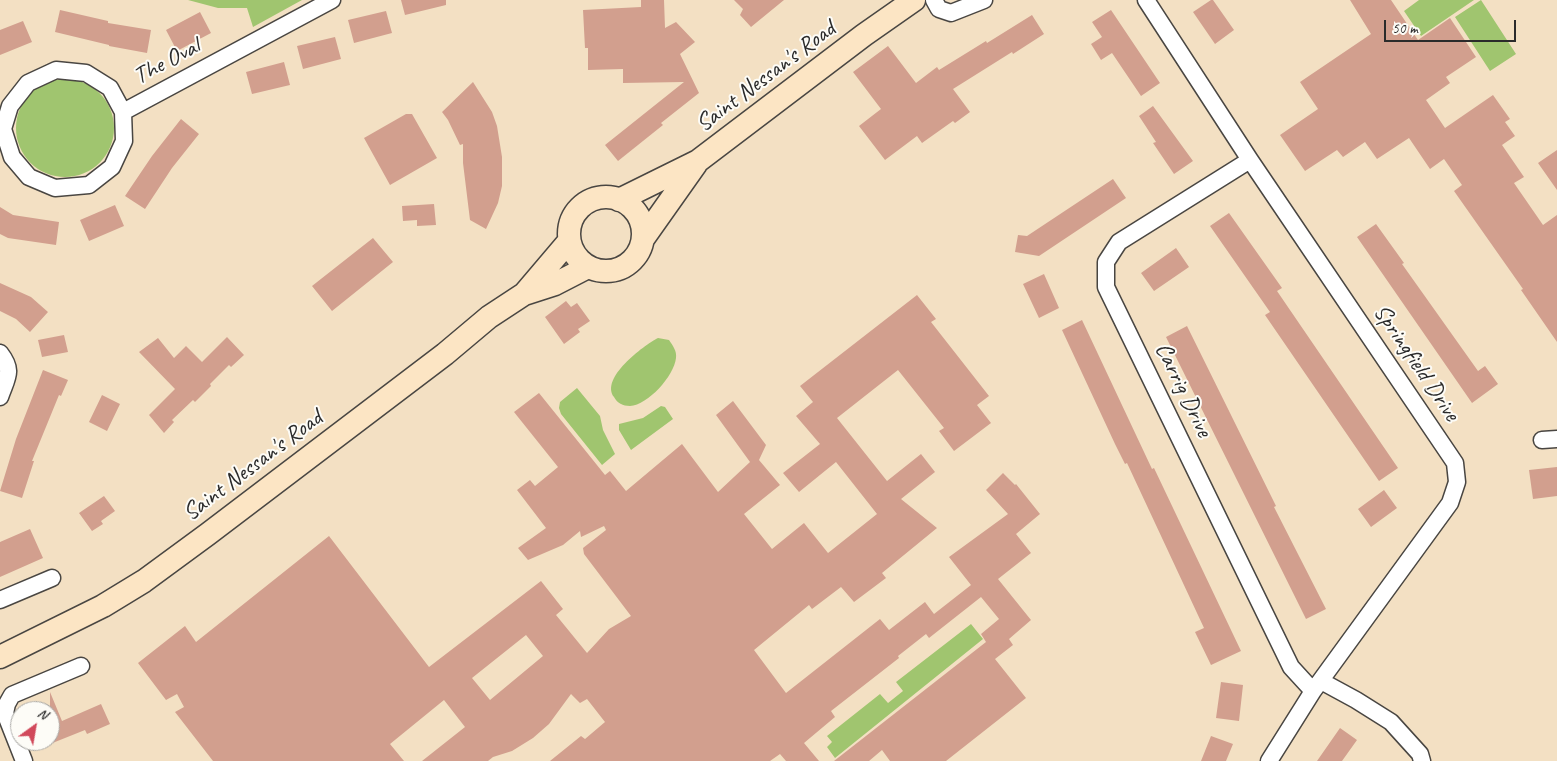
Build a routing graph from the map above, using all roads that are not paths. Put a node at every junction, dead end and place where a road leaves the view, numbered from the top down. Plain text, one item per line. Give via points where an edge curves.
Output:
1 (332, 0) edge
2 (914, 0) edge
3 (934, 0) edge
4 (984, 0) edge
5 (1146, 0) edge
6 (123, 112) junction
7 (1, 129) edge
8 (1250, 160) junction
9 (698, 161) junction
10 (620, 200) junction
11 (643, 238) junction
12 (569, 241) junction
13 (588, 267) junction
14 (524, 294) junction
15 (0, 353) edge
16 (0, 397) edge
17 (52, 578) dead end
18 (0, 600) edge
19 (0, 657) edge
20 (81, 666) dead end
21 (1317, 686) junction
22 (24, 761) edge
23 (1269, 761) edge
24 (1422, 761) edge

1 - 6 street, The Oval
2 - 9 main road, Saint Nessan's Road
3 - 4 street via 939,9 951,13
5 - 8 street, Springfield Drive
6 - 7 street, The Oval via 110,88 86,73 56,70 28,83 10,106
6 - 7 street, The Oval via 124,141 112,167 89,185 56,188 29,177 12,157
8 - 21 street, Springfield Drive via 1455,463 1457,482 1450,503
8 - 21 street, Carrig Drive via 1119,242 1106,262 1106,287 1291,667
9 - 10 main road, Saint Nessan's Road
9 - 11 main road, Saint Nessan's Road
10 - 11 main road via 637,214
10 - 12 main road via 608,197 583,205 574,215
11 - 13 main road via 638,254 625,266 612,271
12 - 13 main road via 576,256
12 - 14 main road, Saint Nessan's Road
13 - 14 main road, Saint Nessan's Road via 555,284
14 - 19 main road, Saint Nessan's Road via 489,317 162,569 103,606
15 - 16 street via 9,372
17 - 18 street
20 - 22 street via 12,696 7,704 5,713
21 - 23 street, Springfield Drive
21 - 24 street, Carrig Drive via 1356,700 1391,722 1420,754

